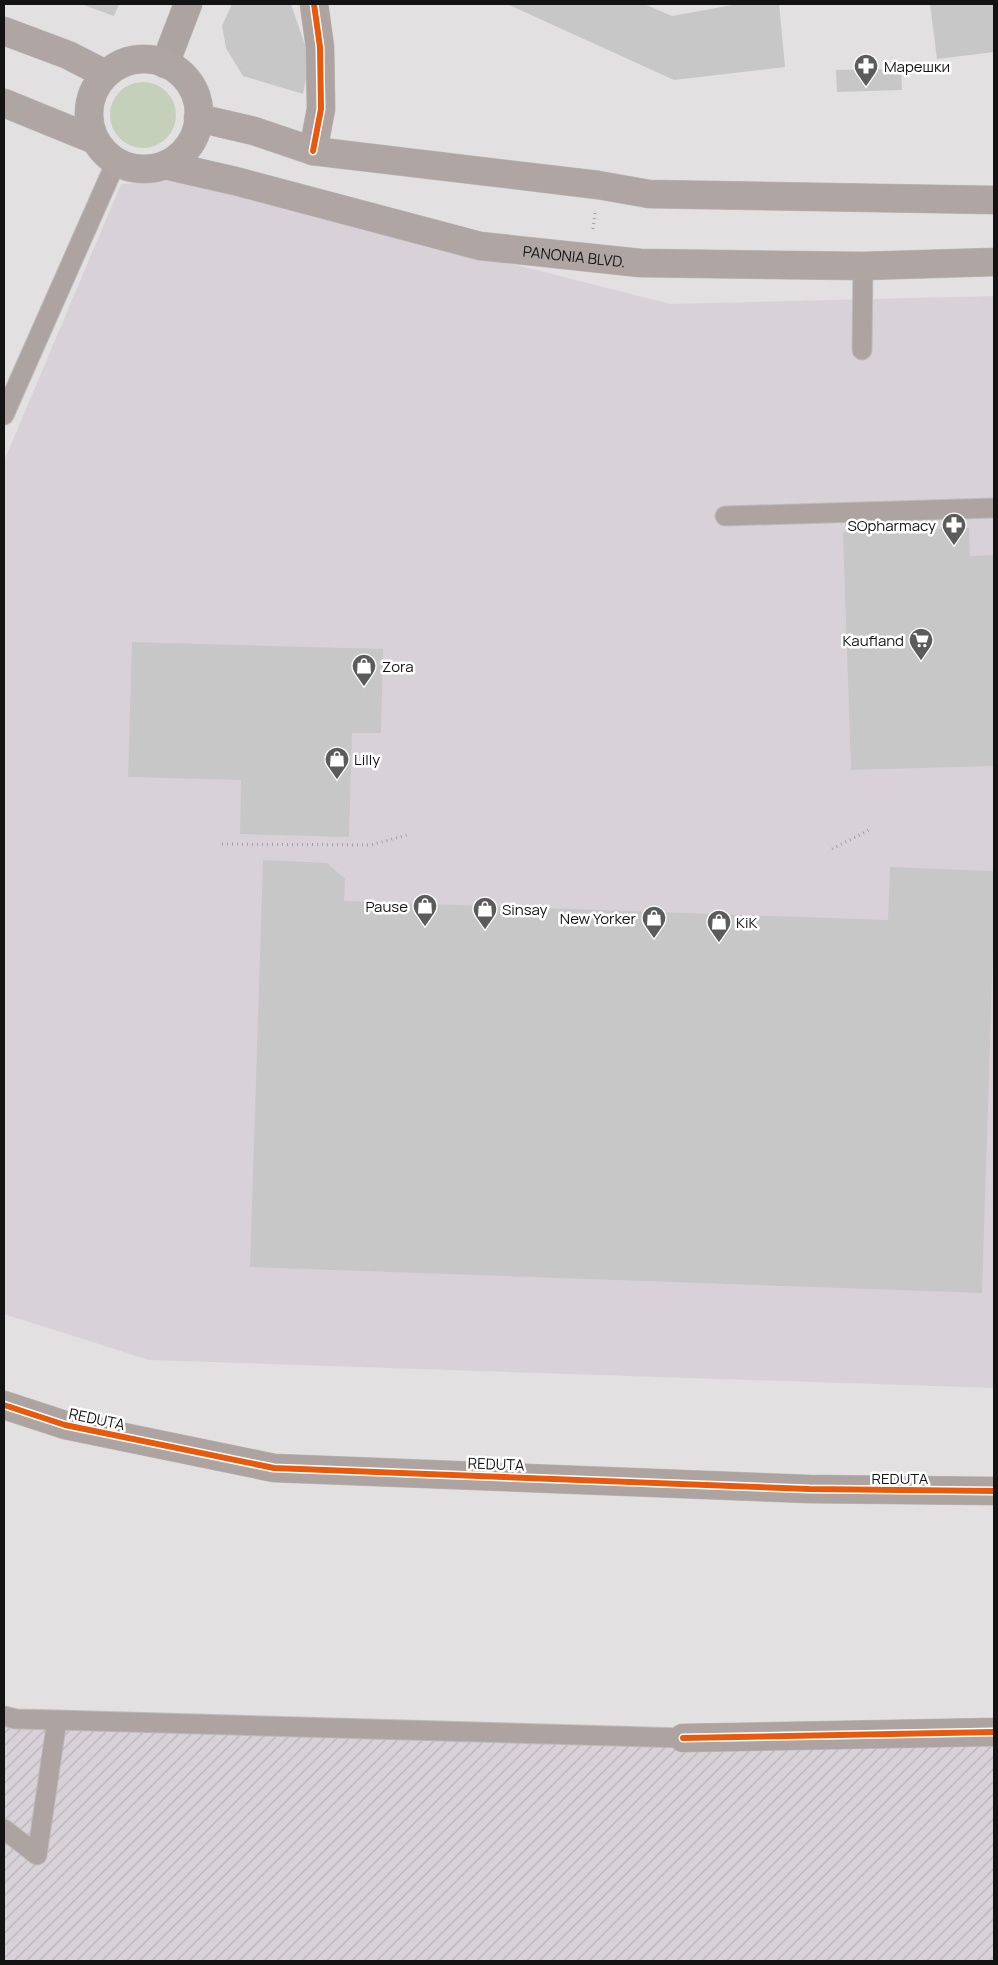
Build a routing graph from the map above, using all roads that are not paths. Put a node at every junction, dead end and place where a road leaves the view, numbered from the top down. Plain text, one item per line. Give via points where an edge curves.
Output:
1 (188, 4) edge
2 (314, 4) edge
3 (4, 31) edge
4 (165, 64) junction
5 (105, 74) junction
6 (4, 103) edge
7 (198, 118) junction
8 (95, 140) junction
9 (313, 151) junction
10 (116, 162) junction
11 (165, 165) junction
12 (994, 200) edge
13 (994, 262) edge
14 (862, 266) junction
15 (862, 350) dead end
16 (4, 415) edge
17 (994, 508) edge
18 (725, 516) dead end
19 (4, 1405) edge
20 (994, 1491) edge
21 (4, 1716) edge
22 (57, 1720) junction
23 (994, 1732) edge
24 (683, 1738) joint
25 (4, 1829) edge

1 - 4 street
2 - 9 street via 320,47 321,109
3 - 5 main road via 68,55
4 - 5 main road via 150,59 134,60
4 - 7 main road via 180,73 191,86 197,101
5 - 8 main road via 89,105
6 - 8 main road
7 - 9 main road via 254,131
7 - 11 main road via 188,146 178,158
8 - 10 main road
9 - 12 main road via 649,194
10 - 11 main road via 148,169
10 - 16 lane
11 - 14 main road, PANONIA BLVD. via 480,246 640,263
13 - 14 main road, PANONIA BLVD.
14 - 15 lane
17 - 18 lane
19 - 20 street, REDUTA via 65,1425 274,1468 809,1489
21 - 22 lane
22 - 24 lane
22 - 25 lane via 37,1855
23 - 24 street

